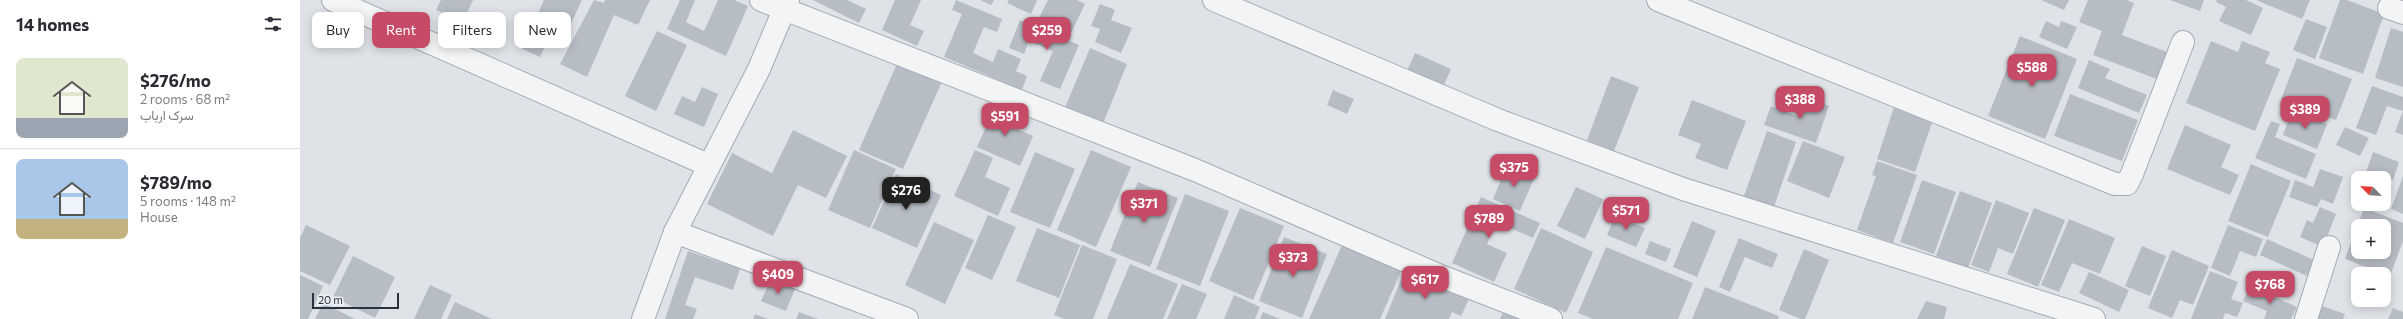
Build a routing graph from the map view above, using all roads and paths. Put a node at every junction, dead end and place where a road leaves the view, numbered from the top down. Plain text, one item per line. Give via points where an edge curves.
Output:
1 (333, 0) edge
2 (761, 0) edge
3 (1214, 0) edge
4 (1658, 0) edge
5 (786, 5) edge
6 (2182, 42) dead end
7 (708, 164) junction
8 (675, 232) junction
9 (2329, 247) dead end
10 (643, 319) edge
11 (907, 319) edge
12 (1552, 319) edge
13 (2094, 319) edge
14 (2306, 319) edge

1 - 7 street
2 - 5 street
3 - 13 street via 1498,120 1683,189
4 - 6 street via 2115,184 2127,184 2132,174
5 - 7 street via 759,69
5 - 12 street via 1195,170 1443,277
7 - 8 street
8 - 10 street
8 - 11 street
9 - 14 street

